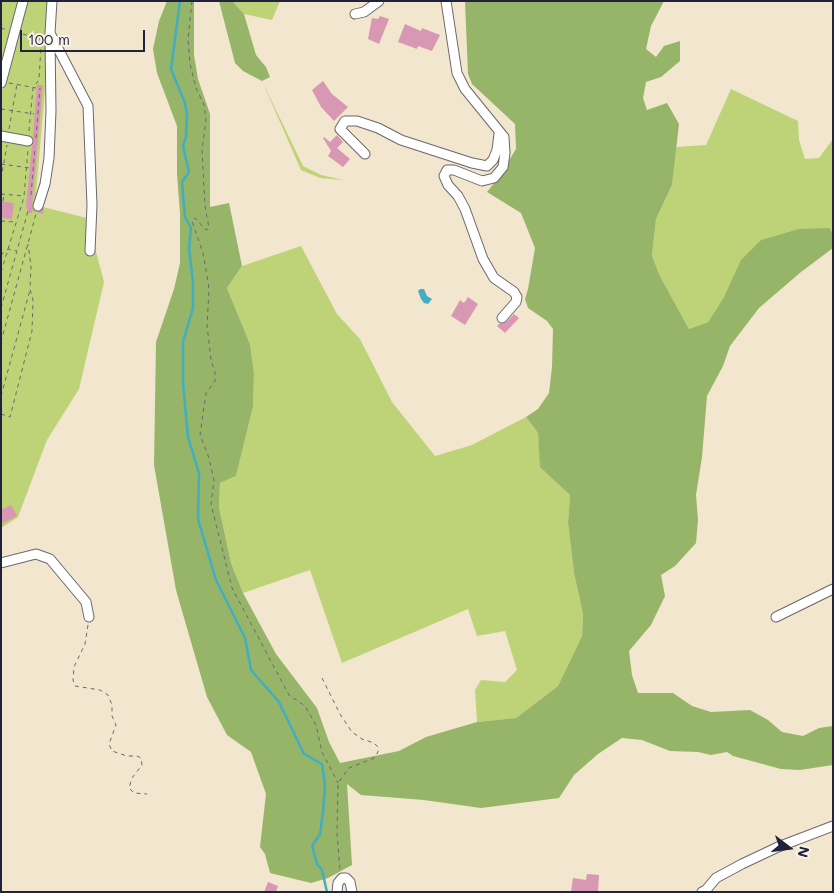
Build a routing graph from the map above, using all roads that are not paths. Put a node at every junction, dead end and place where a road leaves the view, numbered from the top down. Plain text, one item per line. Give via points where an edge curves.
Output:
1 (23, 1) edge
2 (52, 1) edge
3 (379, 1) edge
4 (446, 1) edge
5 (355, 14) dead end
6 (50, 33) junction
7 (2, 82) edge
8 (499, 131) junction
9 (1, 136) edge
10 (28, 141) road end
11 (365, 154) dead end
12 (38, 206) road end
13 (90, 251) dead end
14 (502, 318) dead end
15 (1, 563) edge
16 (833, 589) edge
17 (89, 617) road end
18 (776, 617) dead end
19 (833, 826) edge
20 (338, 892) edge
21 (352, 892) edge
22 (702, 892) edge

1 - 7 street
2 - 6 street
3 - 5 street via 364,12
4 - 8 street via 457,73 465,89
6 - 12 street via 52,111 49,158
6 - 13 street via 88,106 92,205
8 - 11 street via 497,150 487,166 401,140 357,121 345,121 340,129
8 - 14 street via 504,137 505,154 503,167 494,178 482,181 454,170 447,170 444,176 465,210 482,259 494,278 517,297
9 - 10 street
15 - 17 street via 36,554 50,559 86,602
16 - 18 street
19 - 22 street via 742,864 716,878
20 - 21 street via 342,878 350,882

